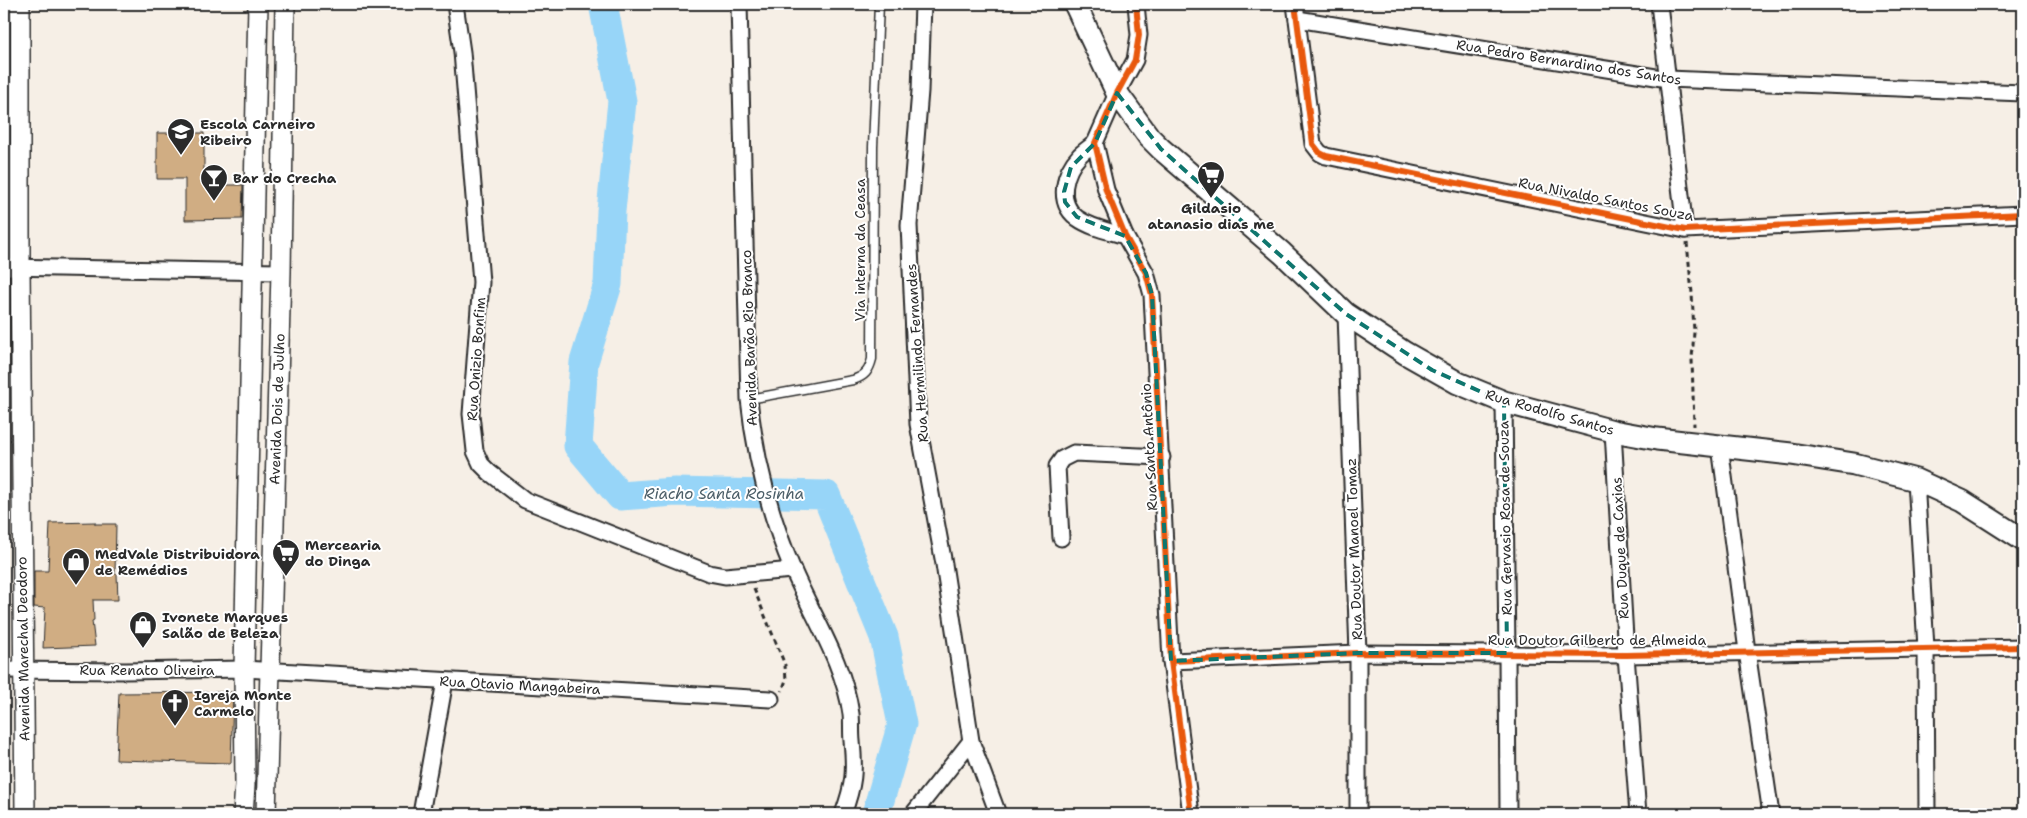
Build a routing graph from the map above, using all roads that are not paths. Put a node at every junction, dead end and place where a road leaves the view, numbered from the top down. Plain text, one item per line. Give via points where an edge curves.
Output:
1 (20, 4) edge
2 (258, 4) edge
3 (285, 4) edge
4 (455, 4) edge
5 (739, 4) edge
6 (879, 4) edge
7 (923, 4) edge
8 (1075, 4) edge
9 (1136, 4) edge
10 (1295, 4) edge
11 (1659, 4) edge
12 (1297, 19) junction
13 (1668, 79) junction
14 (12, 91) edge
15 (1117, 93) junction
16 (2023, 93) edge
17 (1095, 143) junction
18 (2023, 214) edge
19 (1685, 230) junction
20 (1125, 236) junction
21 (12, 267) edge
22 (254, 272) junction
23 (281, 272) junction
24 (1346, 314) junction
25 (749, 399) junction
26 (1504, 402) junction
27 (1613, 431) junction
28 (1720, 446) junction
29 (1162, 458) junction
30 (13, 468) edge
31 (275, 472) junction
32 (249, 473) junction
33 (1916, 480) junction
34 (1061, 538) dead end
35 (2023, 540) edge
36 (793, 570) junction
37 (2023, 647) edge
38 (1926, 648) junction
39 (1747, 652) junction
40 (1358, 653) junction
41 (1508, 653) junction
42 (1626, 655) junction
43 (1172, 661) junction
44 (244, 669) junction
45 (4, 670) edge
46 (24, 670) junction
47 (270, 671) junction
48 (445, 681) junction
49 (771, 699) road end
50 (971, 741) junction
51 (25, 814) edge
52 (243, 814) edge
53 (266, 814) edge
54 (421, 814) edge
55 (843, 814) edge
56 (913, 814) edge
57 (998, 814) edge
58 (1191, 814) edge
59 (1358, 814) edge
60 (1508, 814) edge
61 (1638, 814) edge
62 (1772, 814) edge
63 (1927, 814) edge

1 - 14 street, Avenida Marechal Deodoro
2 - 22 street, Avenida Dois de Julho
3 - 23 street, Avenida Dois de Julho
4 - 36 street, Rua Onizio Bonfim via 481,282 470,414 475,451 482,464 525,500 709,573 725,576
5 - 25 street, Avenida Barão Rio Branco
6 - 25 lane, Via interna da Ceasa via 873,120 870,368 862,377 853,380
7 - 50 street, Rua Hermilindo Fernandes via 920,91 909,225 918,424 944,564
8 - 15 main road, Rua Rodolfo Santos
9 - 15 street via 1139,35 1135,60
10 - 12 street
11 - 13 street
12 - 13 street, Rua Pedro Bernardino dos Santos
12 - 19 street, Rua Nivaldo Santos Souza via 1313,144 1320,153
13 - 16 street, Rua Pedro Bernardino dos Santos
13 - 19 street
14 - 21 street, Avenida Marechal Deodoro
15 - 17 street
15 - 24 main road, Rua Rodolfo Santos via 1161,149 1282,253
17 - 20 street, Rua Santo Antônio via 1106,190
17 - 20 street via 1071,167 1065,180 1066,202 1077,218
18 - 19 street, Rua Nivaldo Santos Souza
20 - 29 street, Rua Santo Antônio via 1146,273 1152,295
21 - 22 street
21 - 30 street, Avenida Marechal Deodoro
22 - 23 street
22 - 32 street, Avenida Dois de Julho
23 - 31 street, Avenida Dois de Julho
24 - 26 main road, Rua Rodolfo Santos via 1432,370
24 - 40 street, Rua Doutor Manoel Tomaz
25 - 36 street, Avenida Barão Rio Branco via 753,435 767,494
26 - 27 main road, Rua Rodolfo Santos
26 - 41 street, Rua Gervasio Rosa de Souza
27 - 28 main road, Rua Rodolfo Santos
27 - 42 street, Rua Duque de Caxias
28 - 33 main road, Rua Rodolfo Santos via 1854,464
28 - 39 street
29 - 34 street via 1074,453 1062,459 1057,466
29 - 43 street, Rua Santo Antônio
30 - 46 street, Avenida Marechal Deodoro
31 - 32 street
31 - 47 street, Avenida Dois de Julho
32 - 44 street, Avenida Dois de Julho
33 - 35 main road, Rua Rodolfo Santos via 1962,501
33 - 38 street
36 - 55 street, Avenida Barão Rio Branco via 829,646 851,714 855,763 852,792
37 - 38 street, Rua Doutor Gilberto de Almeida
38 - 39 street, Rua Doutor Gilberto de Almeida
38 - 63 street
39 - 42 street, Rua Doutor Gilberto de Almeida
39 - 62 street
40 - 41 street, Rua Doutor Gilberto de Almeida
40 - 43 street, Rua Doutor Gilberto de Almeida
40 - 59 street, Rua Doutor Manoel Tomaz
41 - 42 street, Rua Doutor Gilberto de Almeida
41 - 60 street, Rua Gervasio Rosa de Souza
42 - 61 street, Rua Duque de Caxias
43 - 58 street, Rua Santo Antônio
44 - 46 street, Rua Renato Oliveira
44 - 47 street, Rua Renato Oliveira
44 - 52 street, Avenida Dois de Julho
45 - 46 street, Rua Renato Oliveira
46 - 51 street, Avenida Marechal Deodoro
47 - 48 street, Rua Otavio Mangabeira
47 - 53 street, Avenida Dois de Julho
48 - 49 street, Rua Otavio Mangabeira
48 - 54 street
50 - 56 street
50 - 57 street, Rua Hermilindo Fernandes

